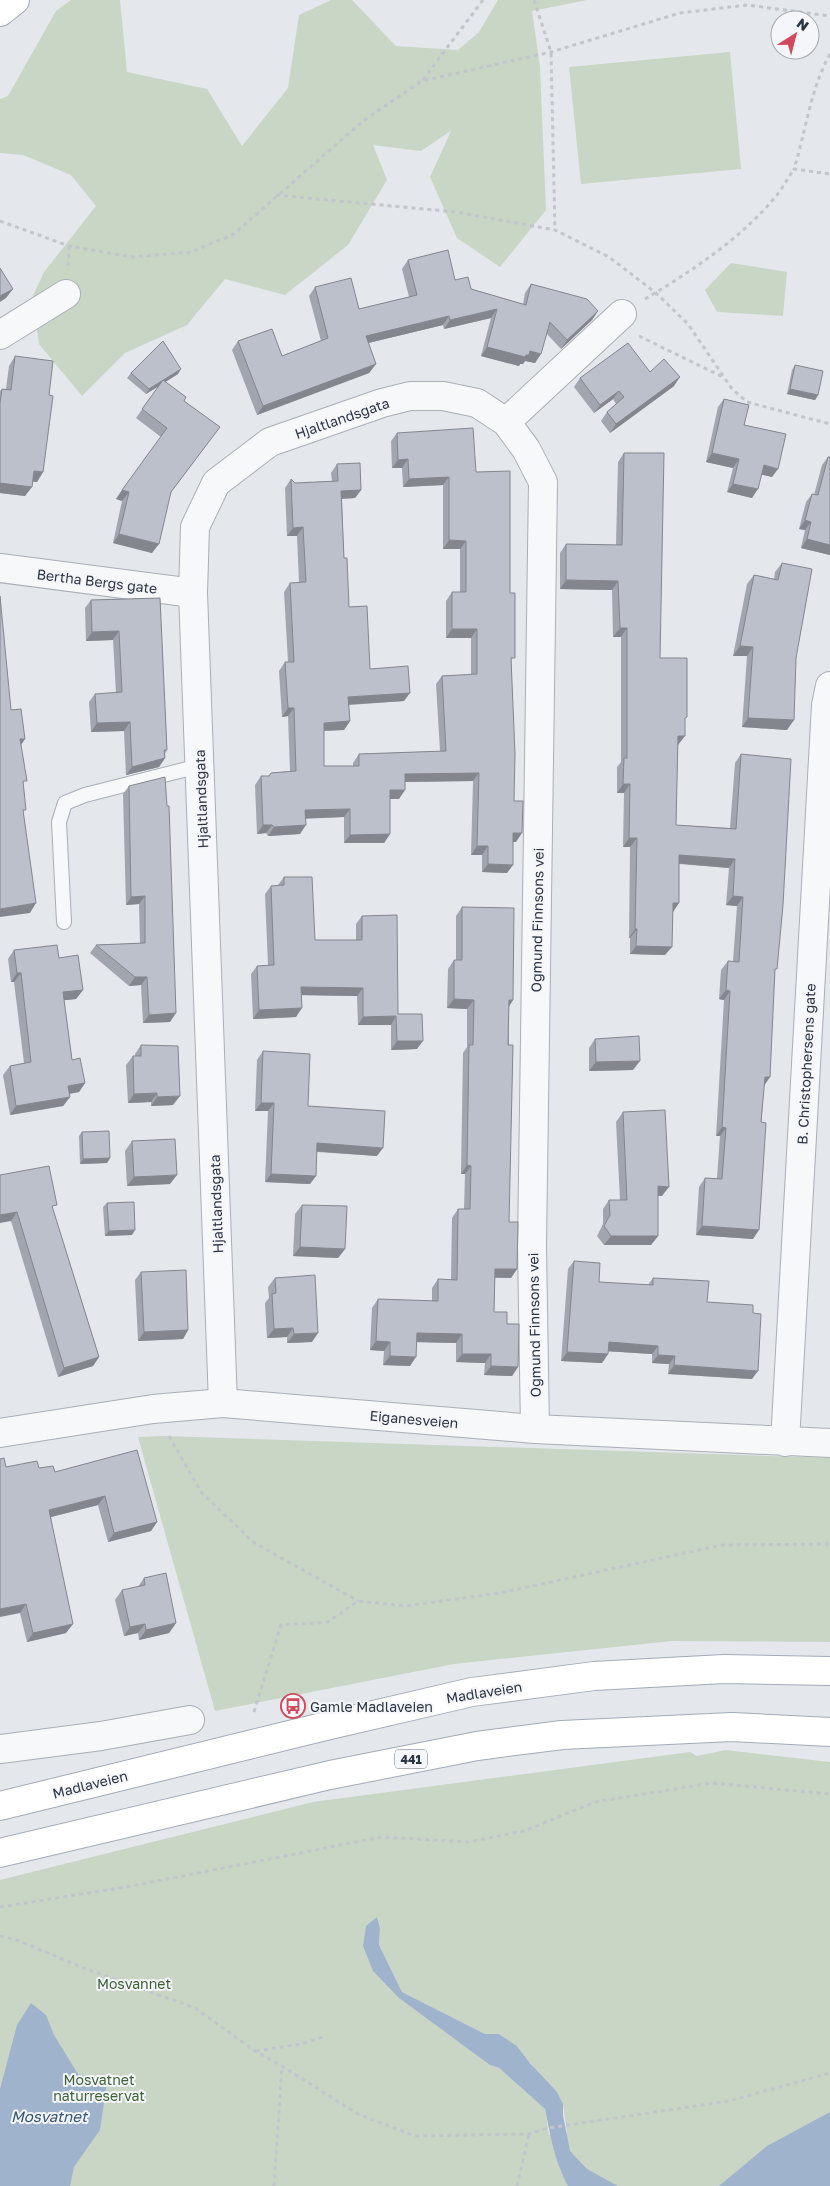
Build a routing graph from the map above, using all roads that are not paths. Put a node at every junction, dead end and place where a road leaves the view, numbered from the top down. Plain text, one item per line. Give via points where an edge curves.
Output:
1 (15, 0) edge
2 (0, 12) edge
3 (66, 294) dead end
4 (616, 319) road end
5 (0, 335) edge
6 (477, 403) joint
7 (506, 422) junction
8 (0, 568) edge
9 (193, 594) junction
10 (830, 686) edge
11 (199, 766) junction
12 (64, 922) dead end
13 (223, 1403) junction
14 (535, 1429) junction
15 (0, 1432) edge
16 (785, 1442) junction
17 (830, 1443) edge
18 (830, 1671) edge
19 (190, 1720) dead end
20 (830, 1732) edge
21 (0, 1749) edge
22 (0, 1806) edge
23 (0, 1853) edge

1 - 2 main road
3 - 5 street
4 - 7 street
6 - 7 street, Ogmund Finnsons vei
6 - 9 street, Hjaltlandsgata via 443,396 410,396 270,442 216,483 195,528
7 - 14 street, Ogmund Finnsons vei via 526,449 543,482 532,1246
8 - 9 street, Bertha Bergs gate
9 - 11 street, Hjaltlandsgata
10 - 16 street, B. Christophersens gate via 825,715
11 - 12 lane via 65,803 59,822
11 - 13 street, Hjaltlandsgata
13 - 14 street, Eiganesveien
13 - 15 street, Eiganesveien
14 - 16 street, Eiganesveien
16 - 17 street, Eiganesveien
18 - 22 main road, Madlaveien via 724,1670 594,1676 472,1692
19 - 21 street
20 - 23 main road, 441 via 732,1727 562,1735 477,1746 330,1775

